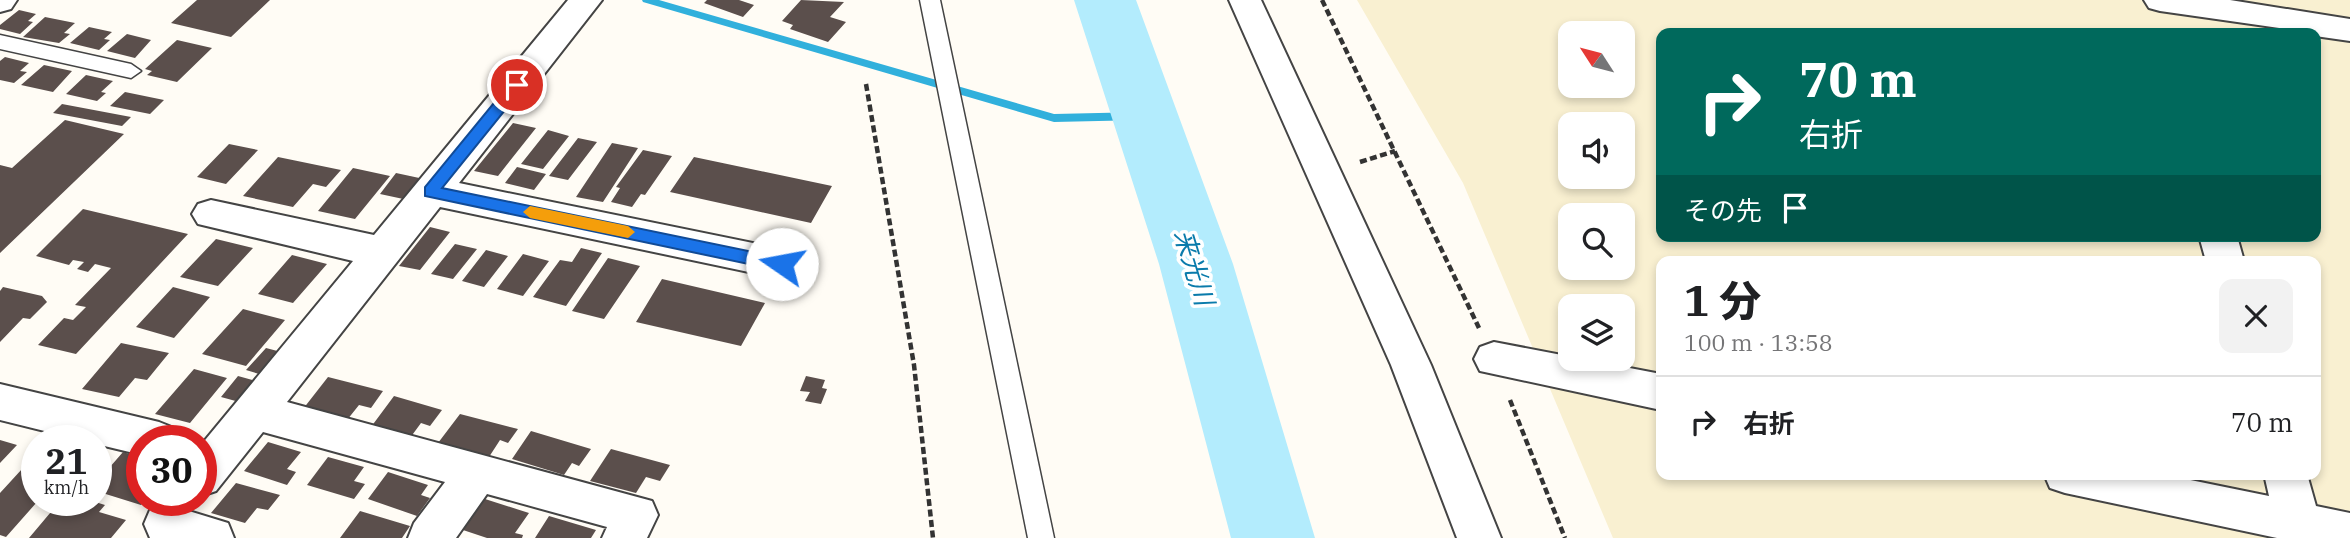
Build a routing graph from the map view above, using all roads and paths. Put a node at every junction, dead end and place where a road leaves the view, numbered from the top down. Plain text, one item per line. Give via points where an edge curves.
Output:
1 (586, 0) edge
2 (930, 0) edge
3 (1245, 0) edge
4 (1322, 0) edge
5 (2150, 0) edge
6 (2160, 0) edge
7 (2158, 28) edge
8 (2350, 30) edge
9 (0, 42) edge
10 (131, 71) dead end
11 (866, 84) dead end
12 (431, 191) junction
13 (211, 214) dead end
14 (382, 252) junction
15 (782, 264) dead end
16 (1494, 359) junction
17 (1656, 391) edge
18 (0, 401) edge
19 (254, 411) junction
20 (126, 433) edge
21 (217, 450) edge
22 (477, 472) junction
23 (2090, 480) edge
24 (2287, 480) edge
25 (168, 521) edge
26 (2301, 530) edge
27 (2350, 533) edge
28 (212, 538) edge
29 (430, 538) edge
30 (624, 538) edge
31 (933, 538) edge
32 (1041, 538) edge
33 (1479, 538) edge
34 (1565, 538) edge

1 - 12 street
2 - 32 lane
3 - 33 street via 1411,365
4 - 16 path
5 - 7 street
6 - 8 street
9 - 10 lane
11 - 31 path via 914,365
12 - 14 street
12 - 15 street
13 - 14 street
14 - 19 street
16 - 17 street
16 - 34 path
18 - 20 street
19 - 21 street
19 - 22 street
22 - 29 street
22 - 30 street via 636,515
23 - 26 street
24 - 26 street
25 - 28 street
26 - 27 street

